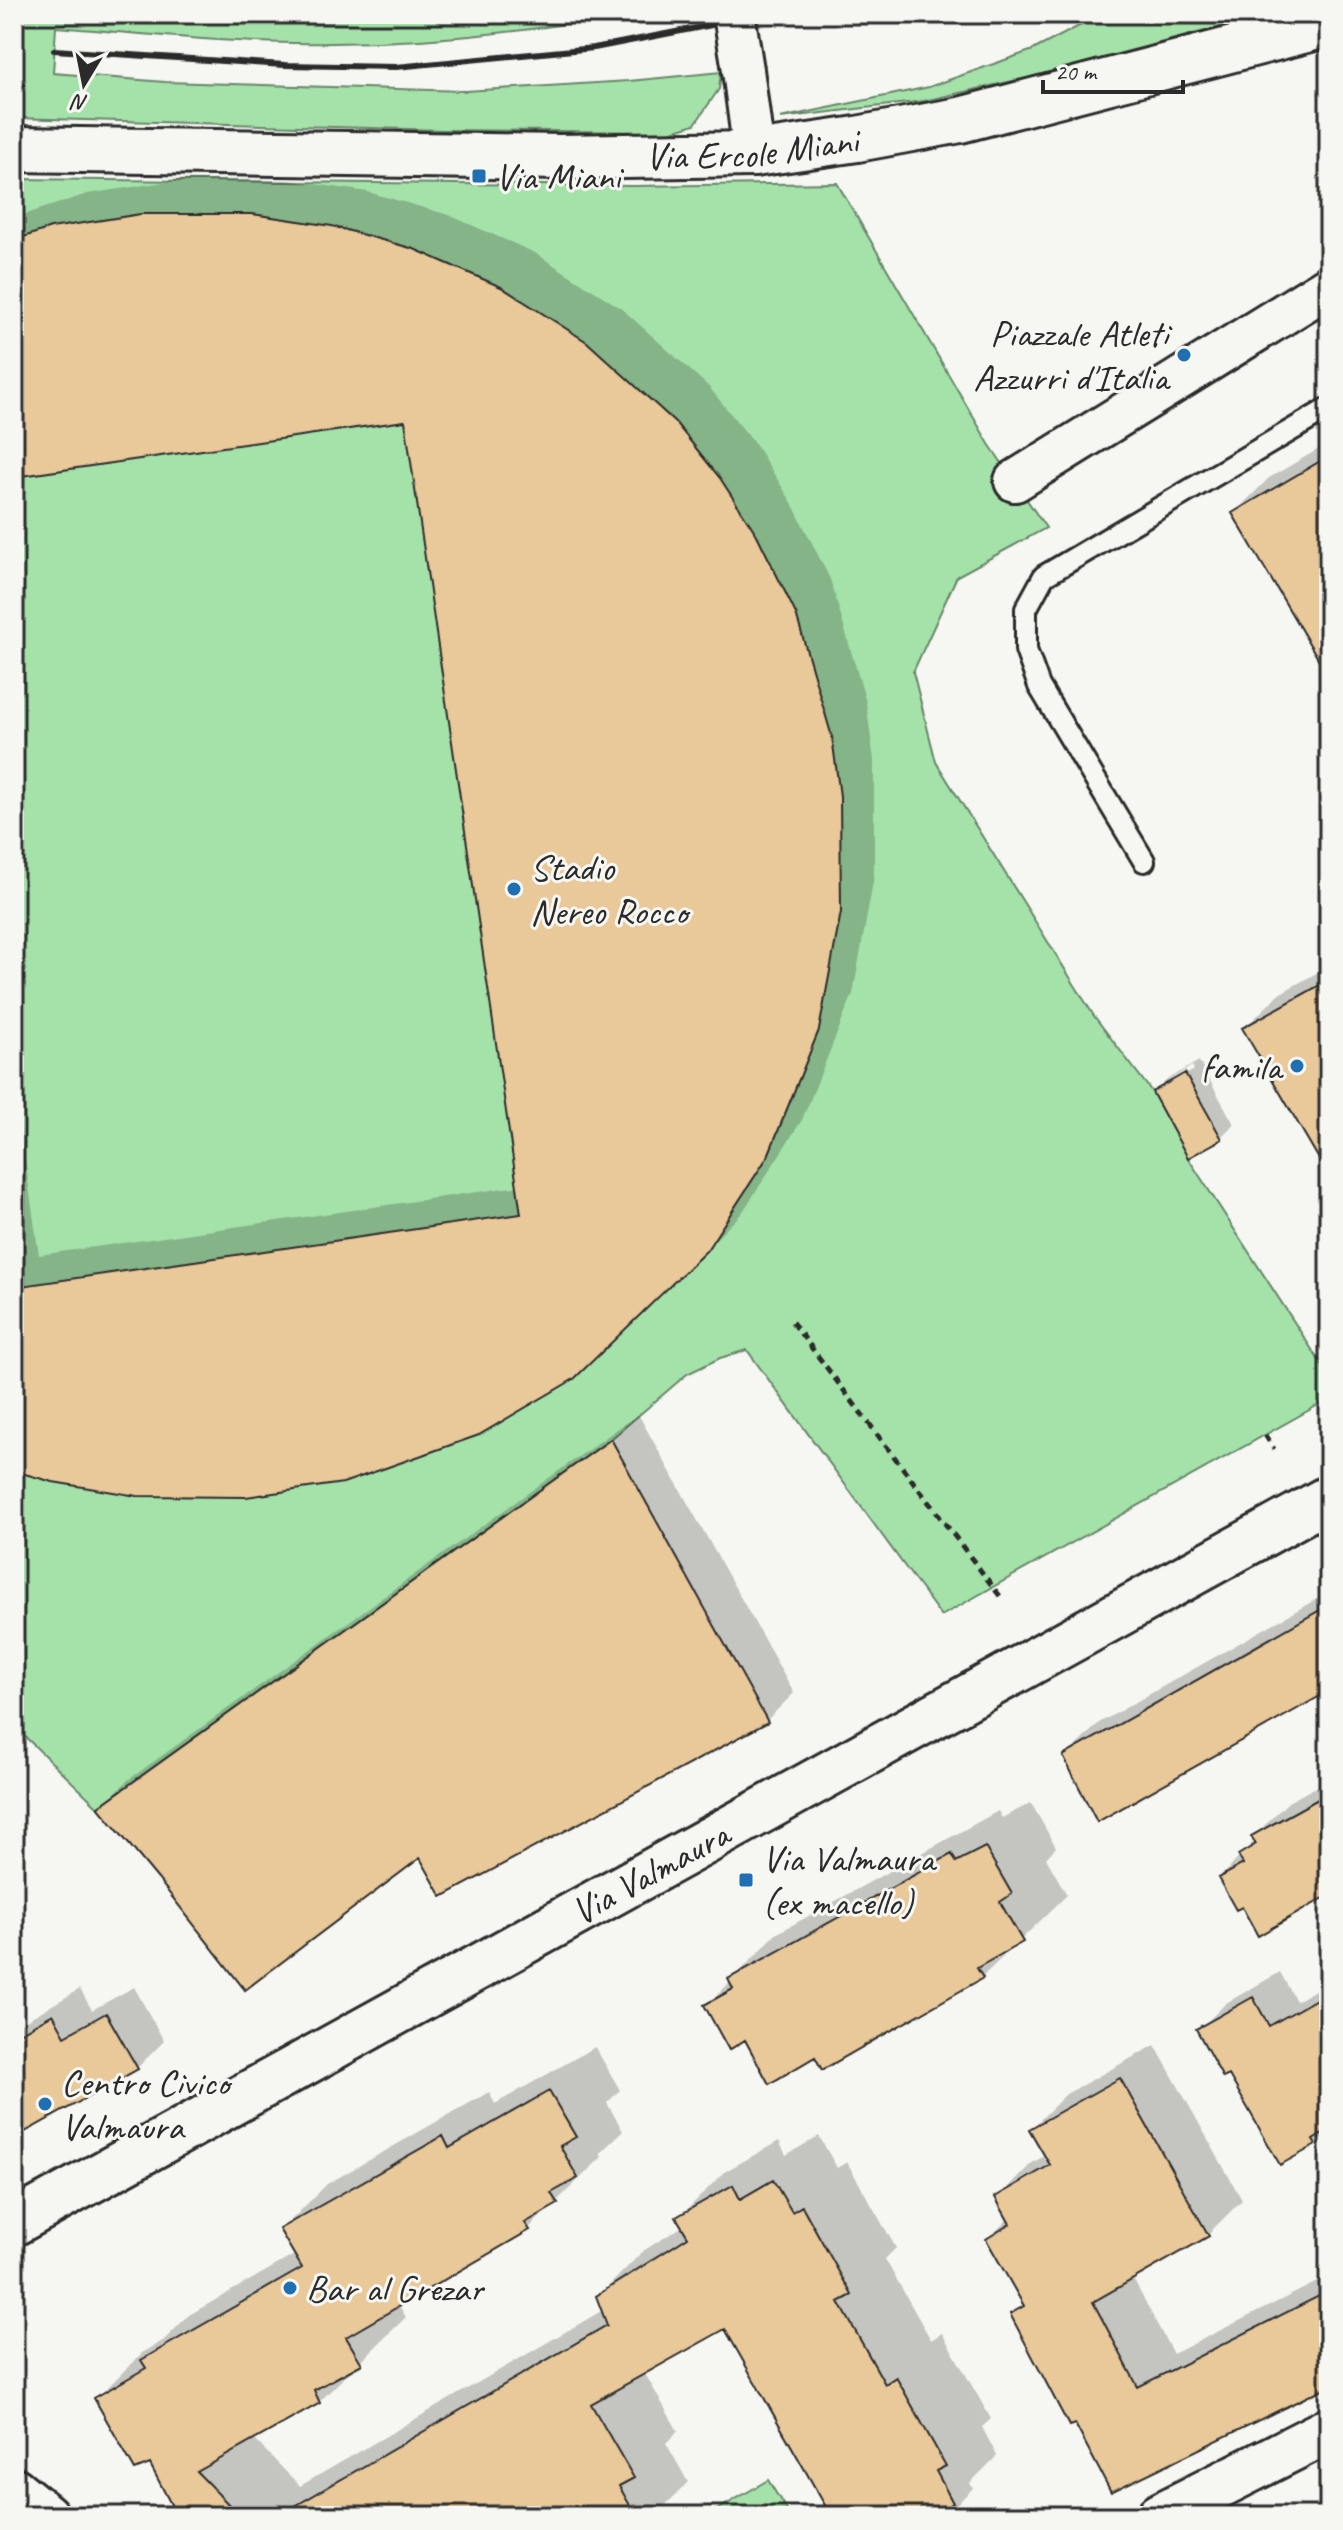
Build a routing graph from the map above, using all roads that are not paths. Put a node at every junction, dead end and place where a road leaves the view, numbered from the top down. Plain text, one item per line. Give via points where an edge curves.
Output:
1 (734, 14) edge
2 (1329, 24) edge
3 (14, 149) edge
4 (754, 154) junction
5 (1329, 286) edge
6 (1329, 408) edge
7 (1015, 481) dead end
8 (1144, 861) dead end
9 (1329, 1498) edge
10 (14, 2223) edge
11 (1329, 2430) edge
12 (14, 2490) edge
13 (46, 2516) edge
14 (1159, 2516) edge

1 - 4 street, bridge
2 - 4 main road, Via Ercole Miani via 960,120
3 - 4 main road, Via Ercole Miani via 560,157
5 - 7 street
6 - 8 lane via 1044,576 1026,609 1026,650 1039,686
9 - 10 main road, Via Valmaura
11 - 14 main road
12 - 13 main road

